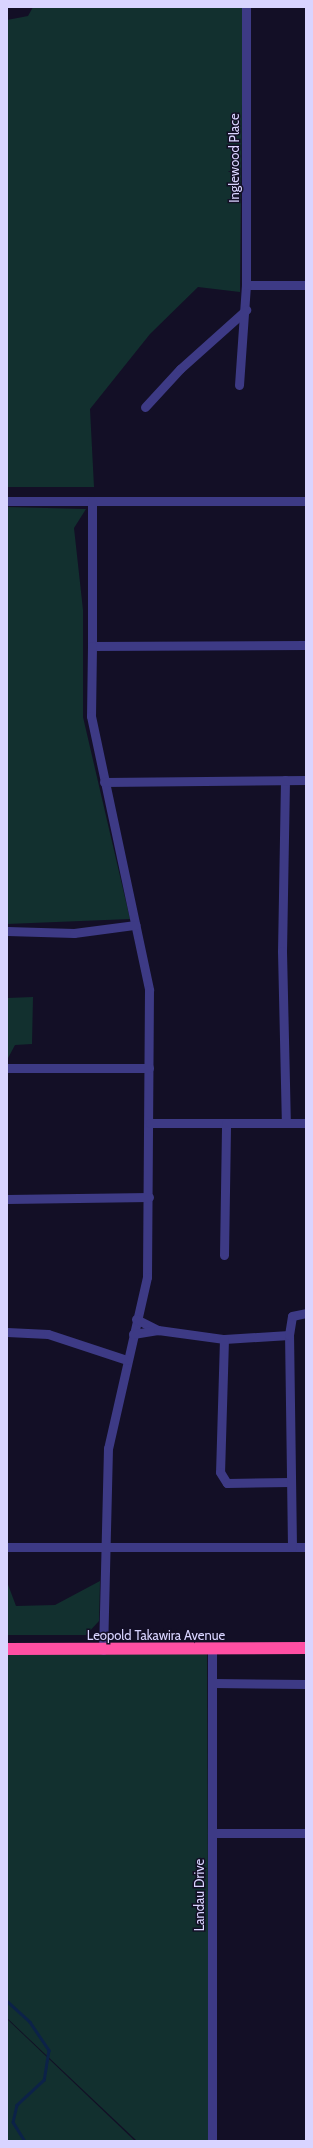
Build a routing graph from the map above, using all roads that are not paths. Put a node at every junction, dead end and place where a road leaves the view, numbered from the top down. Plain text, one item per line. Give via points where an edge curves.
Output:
1 (246, 7) edge
2 (246, 285) junction
3 (306, 285) edge
4 (246, 310) junction
5 (239, 385) dead end
6 (145, 407) dead end
7 (7, 501) edge
8 (92, 501) junction
9 (306, 501) edge
10 (306, 645) edge
11 (92, 646) junction
12 (285, 780) junction
13 (306, 780) edge
14 (104, 782) junction
15 (135, 925) junction
16 (7, 931) edge
17 (7, 1068) edge
18 (149, 1068) junction
19 (150, 1123) junction
20 (226, 1123) junction
21 (286, 1123) junction
22 (306, 1123) edge
23 (149, 1197) junction
24 (7, 1199) edge
25 (224, 1255) dead end
26 (306, 1313) edge
27 (136, 1319) junction
28 (158, 1330) junction
29 (7, 1332) edge
30 (133, 1334) junction
31 (288, 1335) junction
32 (224, 1340) junction
33 (127, 1360) junction
34 (290, 1482) junction
35 (7, 1547) edge
36 (292, 1547) junction
37 (306, 1547) edge
38 (104, 1548) junction
39 (306, 1648) edge
40 (7, 1649) edge
41 (212, 1649) junction
42 (103, 1650) junction
43 (213, 1683) junction
44 (306, 1684) edge
45 (306, 1832) edge
46 (212, 1833) junction
47 (212, 2141) edge

1 - 2 street, Inglewood Place
2 - 3 street
2 - 4 street, Inglewood Place
4 - 5 street, Inglewood Place
4 - 6 street via 180,369
7 - 8 street
8 - 9 street
8 - 11 street
10 - 11 street
11 - 14 street via 91,716
12 - 13 street
12 - 14 street
12 - 21 street via 282,951
14 - 15 street
15 - 16 street via 74,933
15 - 18 street via 149,984
17 - 18 street
18 - 19 street
19 - 20 street
19 - 23 street
20 - 21 street
20 - 25 street
21 - 22 street
23 - 24 street
23 - 27 street via 147,1277
26 - 31 street via 292,1316
27 - 28 street
27 - 30 street
28 - 30 street
28 - 32 street
29 - 33 street via 48,1334
30 - 33 street
31 - 32 street
31 - 34 street
32 - 34 street via 220,1478 227,1483
33 - 38 street via 108,1448
34 - 36 street
35 - 38 street
36 - 37 street
36 - 38 street
38 - 42 street
39 - 41 highway, Leopold Takawira Avenue
40 - 42 highway, Leopold Takawira Avenue
41 - 42 highway, Leopold Takawira Avenue
41 - 43 street, Landau Drive
43 - 44 street
43 - 46 street, Landau Drive
45 - 46 street
46 - 47 street, Landau Drive

